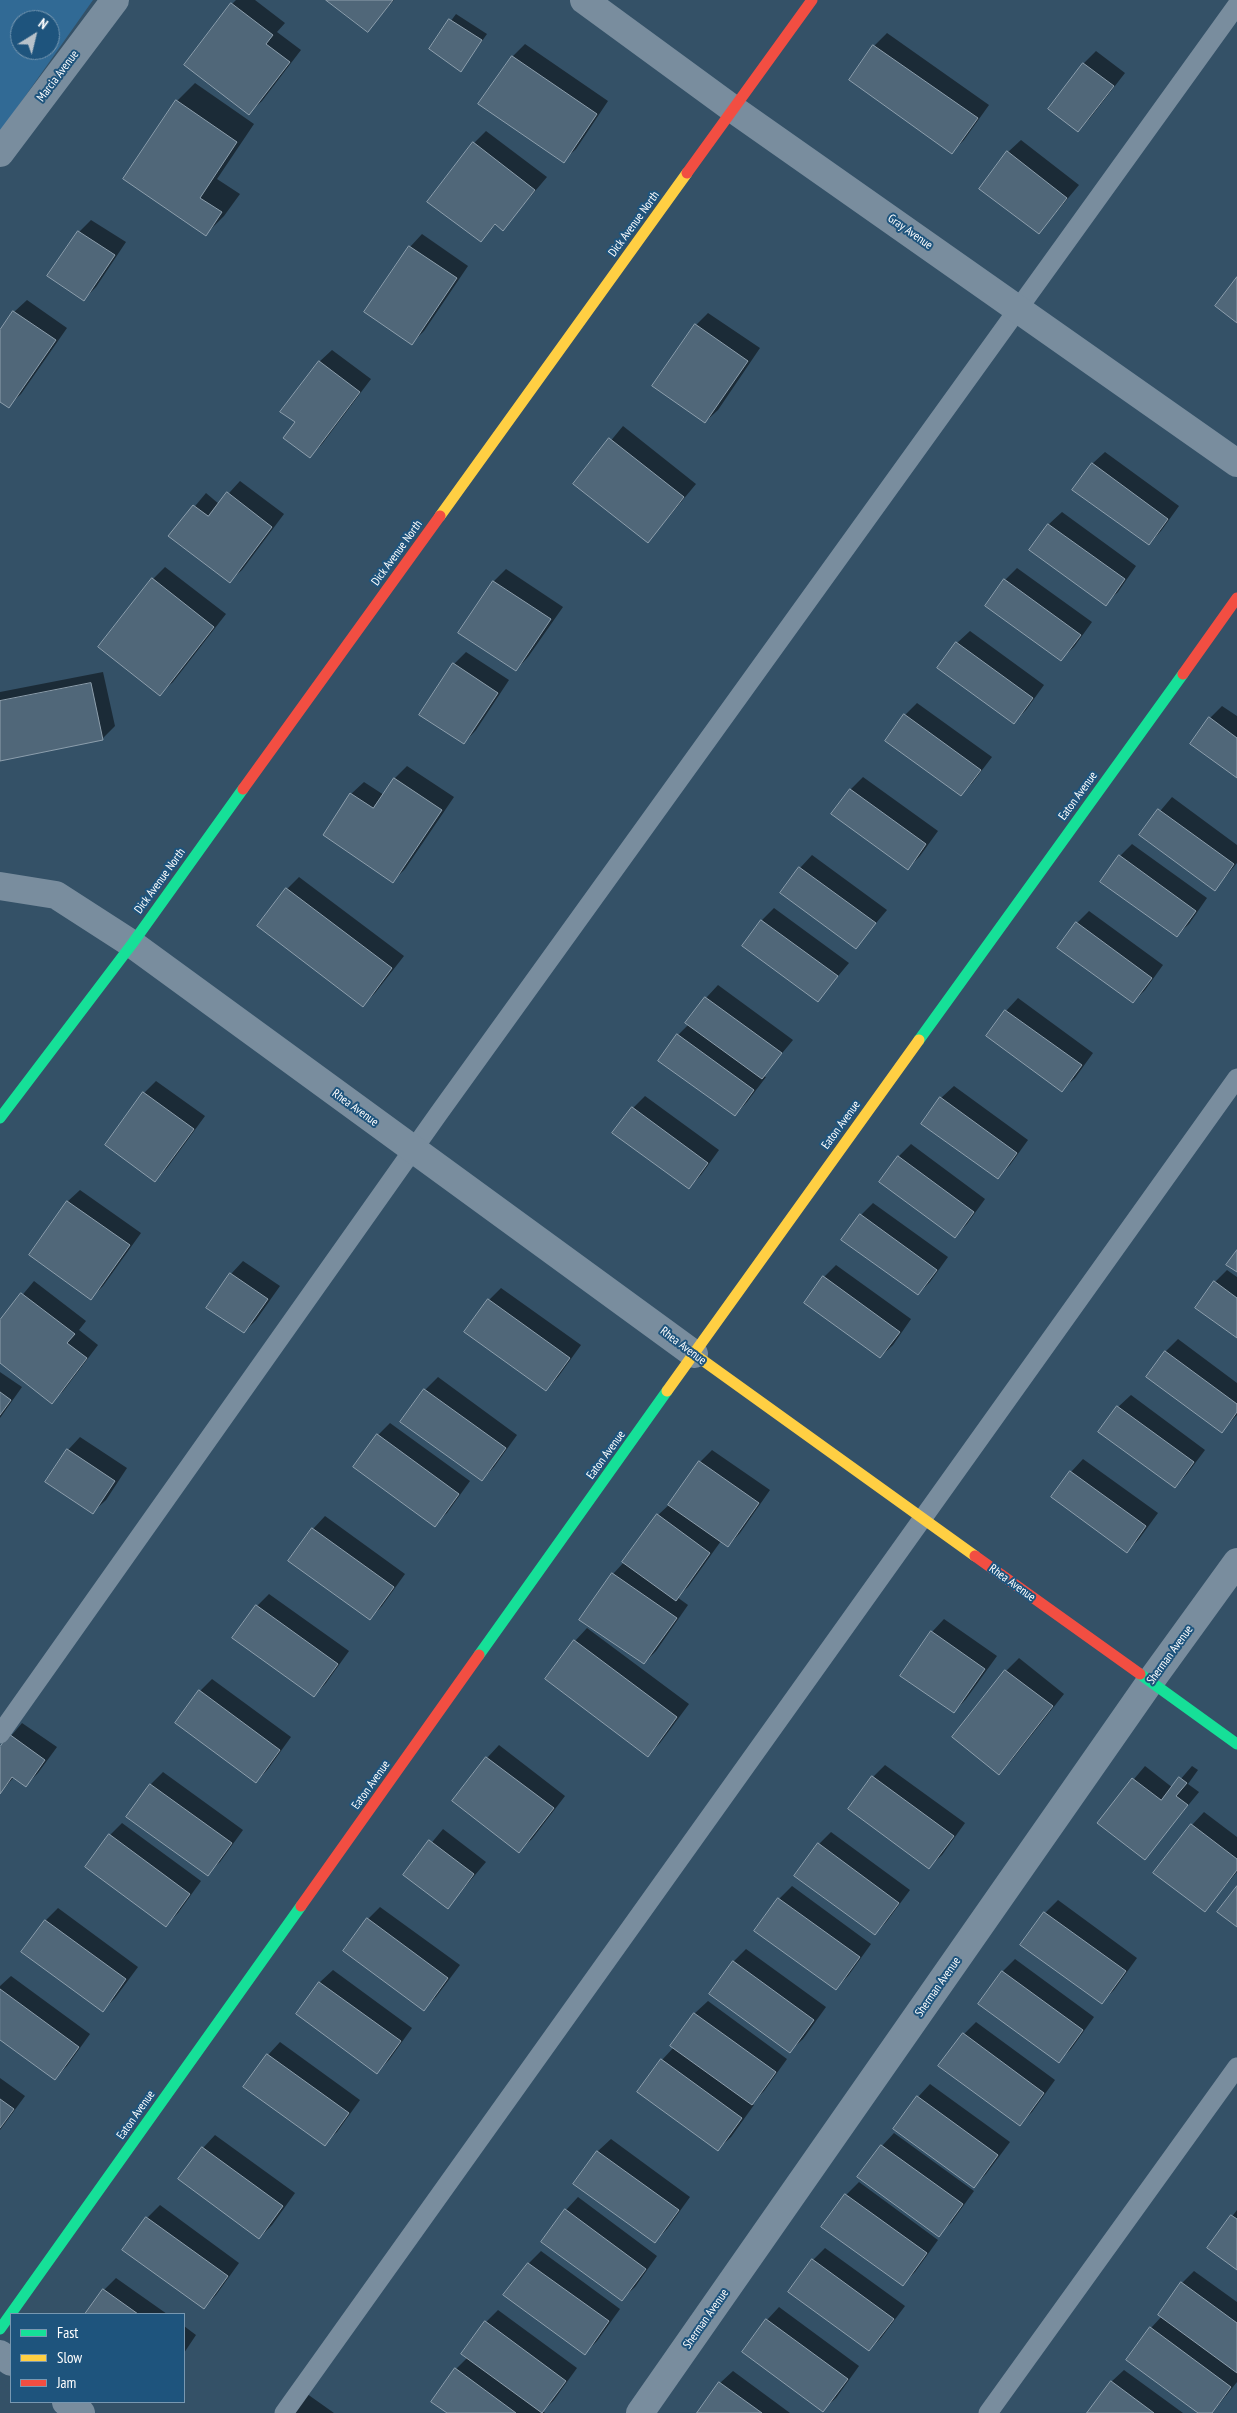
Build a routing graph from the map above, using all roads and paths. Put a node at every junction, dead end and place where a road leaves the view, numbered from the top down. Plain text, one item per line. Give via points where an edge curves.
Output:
1 (115, 0) edge
2 (584, 0) edge
3 (812, 0) edge
4 (1237, 5) edge
5 (734, 109) junction
6 (0, 153) edge
7 (1020, 309) junction
8 (1237, 463) edge
9 (1237, 598) edge
10 (0, 886) edge
11 (132, 944) junction
12 (1237, 1078) edge
13 (0, 1118) edge
14 (413, 1150) junction
15 (694, 1354) junction
16 (923, 1519) junction
17 (1237, 1562) edge
18 (1150, 1682) junction
19 (0, 1734) edge
20 (1237, 1744) edge
21 (1237, 2067) edge
22 (11, 2313) edge
23 (10, 2315) edge
24 (0, 2329) edge
25 (67, 2403) edge
26 (81, 2413) edge
27 (284, 2413) edge
28 (640, 2413) edge
29 (988, 2413) edge

1 - 6 street, Marcia Avenue
2 - 5 street, Gray Avenue
3 - 5 main road, Dick Avenue North
4 - 7 lane
5 - 7 street, Gray Avenue
5 - 11 main road, Dick Avenue North
7 - 8 street, Gray Avenue
7 - 14 lane
9 - 15 main road, Eaton Avenue
10 - 11 street, Rhea Avenue via 56,895
11 - 13 main road, Dick Avenue North
11 - 14 street, Rhea Avenue
12 - 16 lane
14 - 15 street, Rhea Avenue
14 - 19 lane
15 - 16 main road, Rhea Avenue
15 - 22 main road, Eaton Avenue
16 - 18 main road, Rhea Avenue
16 - 27 lane
17 - 18 street, Sherman Avenue
18 - 20 main road, Rhea Avenue
18 - 28 street, Sherman Avenue
21 - 29 lane
23 - 24 main road, Eaton Avenue
25 - 26 street

